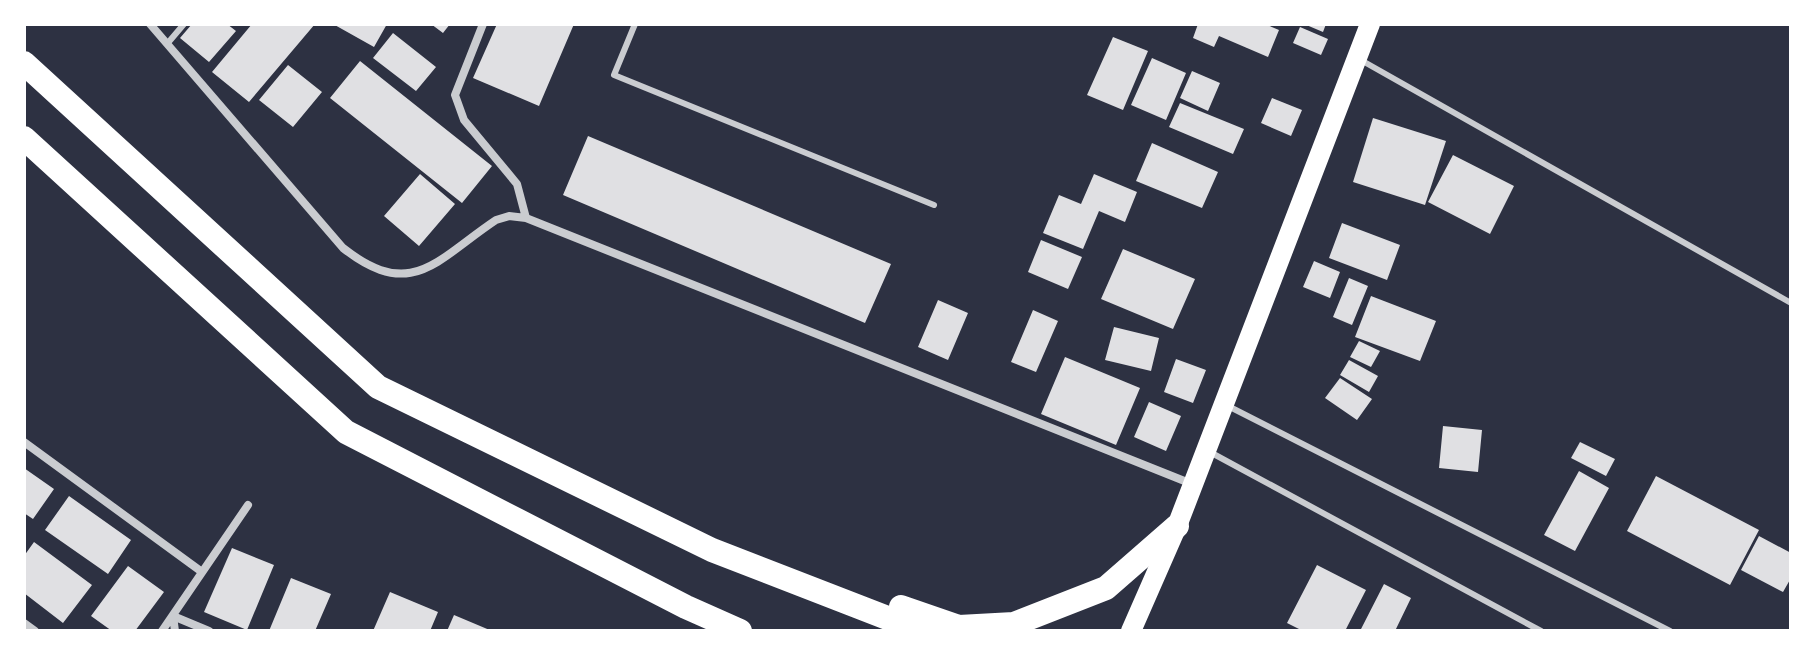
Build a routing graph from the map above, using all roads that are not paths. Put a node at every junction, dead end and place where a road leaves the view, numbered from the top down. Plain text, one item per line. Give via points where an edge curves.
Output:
1 (150, 24) edge
2 (184, 24) edge
3 (483, 24) edge
4 (635, 24) edge
5 (1370, 24) edge
6 (167, 44) junction
7 (1356, 57) junction
8 (24, 63) edge
9 (24, 138) edge
10 (934, 205) dead end
11 (526, 218) junction
12 (1791, 303) edge
13 (1223, 403) junction
14 (24, 442) edge
15 (1205, 449) junction
16 (1192, 484) junction
17 (248, 505) dead end
18 (1177, 526) junction
19 (712, 550) junction
20 (202, 572) junction
21 (173, 616) junction
22 (24, 623) edge
23 (35, 631) edge
24 (162, 631) edge
25 (175, 631) edge
26 (209, 631) edge
27 (740, 631) edge
28 (921, 631) edge
29 (1131, 631) edge
30 (1541, 631) edge
31 (1670, 631) edge

1 - 6 street
2 - 6 lane
3 - 11 street via 455,95 464,120 517,184
4 - 10 lane via 614,75
5 - 7 main road
6 - 11 street via 343,248 366,266 384,274 408,275 428,268 496,220
7 - 12 lane
7 - 13 main road
8 - 19 highway via 378,387
9 - 27 highway via 346,432
11 - 16 street
13 - 15 main road
13 - 31 lane
14 - 20 street
15 - 16 main road
15 - 30 lane
16 - 18 main road
17 - 20 street
18 - 19 highway via 1106,588 1014,624 993,627 959,627 787,568
18 - 29 main road
19 - 28 highway
20 - 21 street
21 - 24 street
21 - 25 street
21 - 26 street
22 - 23 street

